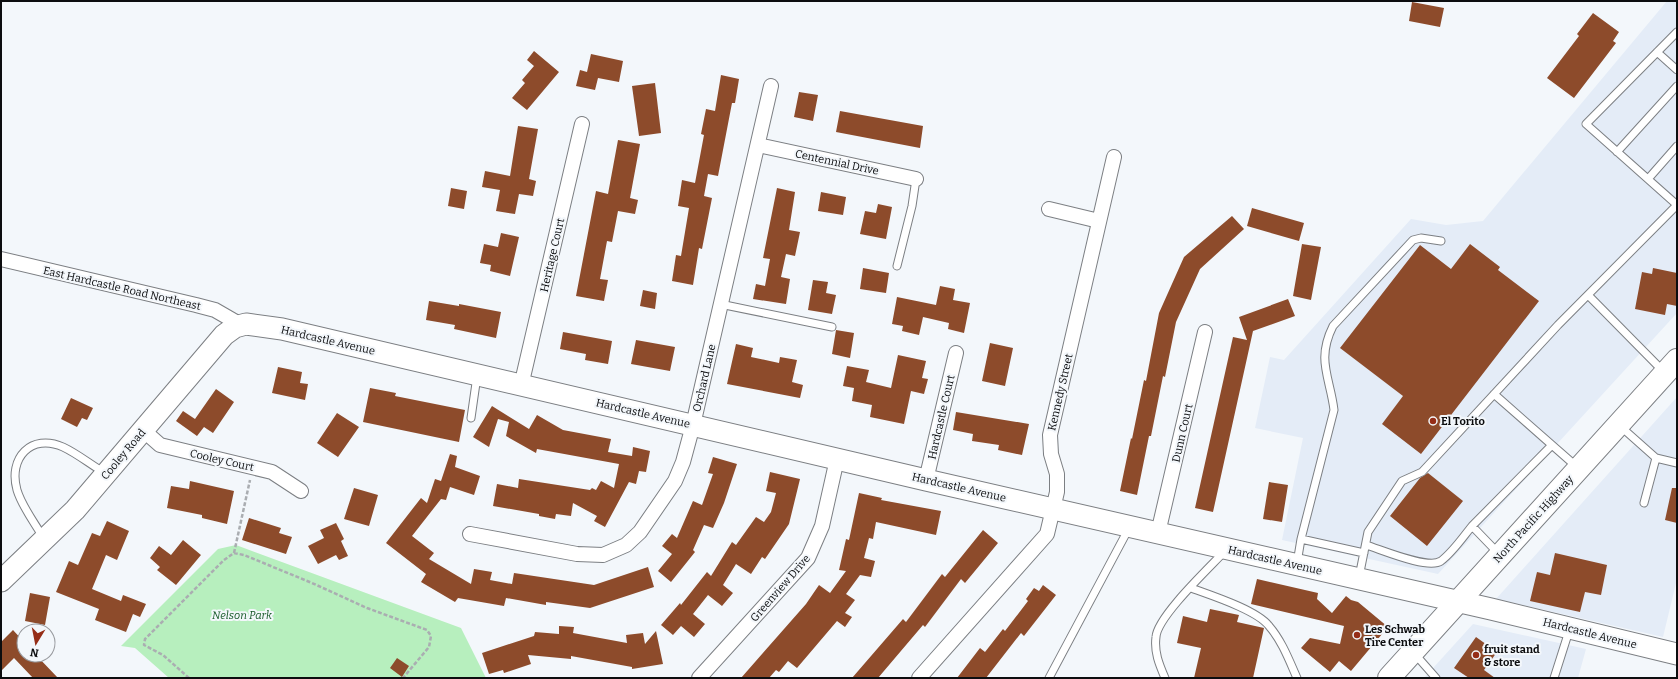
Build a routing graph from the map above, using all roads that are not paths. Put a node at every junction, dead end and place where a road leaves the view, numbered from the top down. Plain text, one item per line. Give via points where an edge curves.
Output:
1 (1677, 32) edge
2 (1657, 52) junction
3 (1677, 70) edge
4 (771, 86) dead end
5 (1677, 86) edge
6 (582, 124) dead end
7 (758, 145) junction
8 (1677, 146) edge
9 (1617, 152) junction
10 (1114, 157) dead end
11 (916, 178) joint
12 (1648, 178) junction
13 (1677, 205) edge
14 (1049, 209) dead end
15 (1099, 221) junction
16 (1441, 241) dead end
17 (1, 259) edge
18 (897, 266) dead end
19 (1588, 295) junction
20 (720, 304) junction
21 (240, 325) junction
22 (832, 327) dead end
23 (1205, 332) dead end
24 (956, 353) dead end
25 (1671, 367) edge
26 (477, 376) junction
27 (521, 386) junction
28 (1494, 394) junction
29 (471, 418) dead end
30 (693, 425) junction
31 (1618, 425) junction
32 (143, 430) junction
33 (1552, 445) junction
34 (1656, 458) junction
35 (837, 459) junction
36 (1677, 462) edge
37 (1579, 469) junction
38 (107, 474) junction
39 (926, 480) junction
40 (301, 491) dead end
41 (1644, 503) dead end
42 (1054, 509) junction
43 (1130, 526) junction
44 (1472, 526) junction
45 (1158, 533) junction
46 (470, 534) dead end
47 (45, 540) junction
48 (1301, 540) junction
49 (1366, 545) junction
50 (1227, 549) junction
51 (1364, 554) junction
52 (1500, 555) junction
53 (1297, 565) junction
54 (1359, 579) junction
55 (1, 581) edge
56 (1191, 588) junction
57 (1458, 602) junction
58 (1570, 628) junction
59 (1413, 652) junction
60 (1677, 654) edge
61 (699, 678) edge
62 (919, 678) edge
63 (1049, 678) edge
64 (1165, 678) edge
65 (1297, 678) edge
66 (1389, 678) edge
67 (1436, 678) edge
68 (1554, 678) edge

1 - 2 lane
2 - 3 lane
2 - 9 lane via 1586,124
4 - 7 street, Orchard Lane
5 - 9 lane
6 - 27 street, Heritage Court
7 - 11 street, Centennial Drive
7 - 20 street, Orchard Lane
8 - 12 lane
9 - 12 lane
10 - 15 street, Kennedy Street
11 - 18 lane
12 - 13 lane
13 - 19 lane
14 - 15 street
15 - 42 street, Kennedy Street via 1050,435 1057,492
16 - 48 lane via 1413,240 1333,326 1326,340 1324,352 1334,410
17 - 21 street, East Hardcastle Road Northeast via 215,310
19 - 25 lane
19 - 28 lane
20 - 22 lane
20 - 30 street, Orchard Lane
21 - 26 street, Hardcastle Avenue via 282,329
21 - 32 street, Cooley Road via 229,330 216,342
23 - 45 street, Dunn Court
24 - 39 street, Hardcastle Court
25 - 31 main road, North Pacific Highway
26 - 27 street, Hardcastle Avenue
26 - 29 lane
27 - 30 street, Hardcastle Avenue
28 - 33 lane
28 - 49 lane via 1422,472 1402,481 1368,532
30 - 35 street, Hardcastle Avenue
30 - 46 street, Orchard Lane via 675,481 640,532 626,545 603,555 577,554
31 - 34 lane
31 - 37 main road, North Pacific Highway
32 - 38 street, Cooley Road
32 - 40 street, Cooley Court via 160,445 278,474
33 - 37 lane
33 - 44 lane
34 - 36 lane
34 - 41 lane
35 - 39 street, Hardcastle Avenue
35 - 61 street, Greenview Drive via 822,526 808,558
37 - 52 main road, North Pacific Highway
38 - 47 street, Cooley Road
38 - 47 lane via 62,447 38,443 29,446 16,466 17,490
39 - 42 street, Hardcastle Avenue
42 - 43 street, Hardcastle Avenue
42 - 62 street, Kennedy Street via 1044,539
43 - 45 street, Hardcastle Avenue
43 - 63 lane
44 - 49 lane via 1440,562 1419,562
44 - 52 lane
45 - 50 street, Hardcastle Avenue
47 - 55 street, Cooley Road
48 - 51 lane
48 - 53 lane
49 - 51 lane
50 - 53 street, Hardcastle Avenue
50 - 56 lane
51 - 54 lane
52 - 57 main road, North Pacific Highway
53 - 54 street, Hardcastle Avenue
54 - 57 street, Hardcastle Avenue
56 - 64 lane via 1158,627 1156,657
56 - 65 lane via 1251,613 1268,624 1286,653
57 - 58 street, Hardcastle Avenue
57 - 59 main road, North Pacific Highway
58 - 60 street, Hardcastle Avenue
58 - 68 lane
59 - 66 main road, North Pacific Highway
59 - 67 lane

